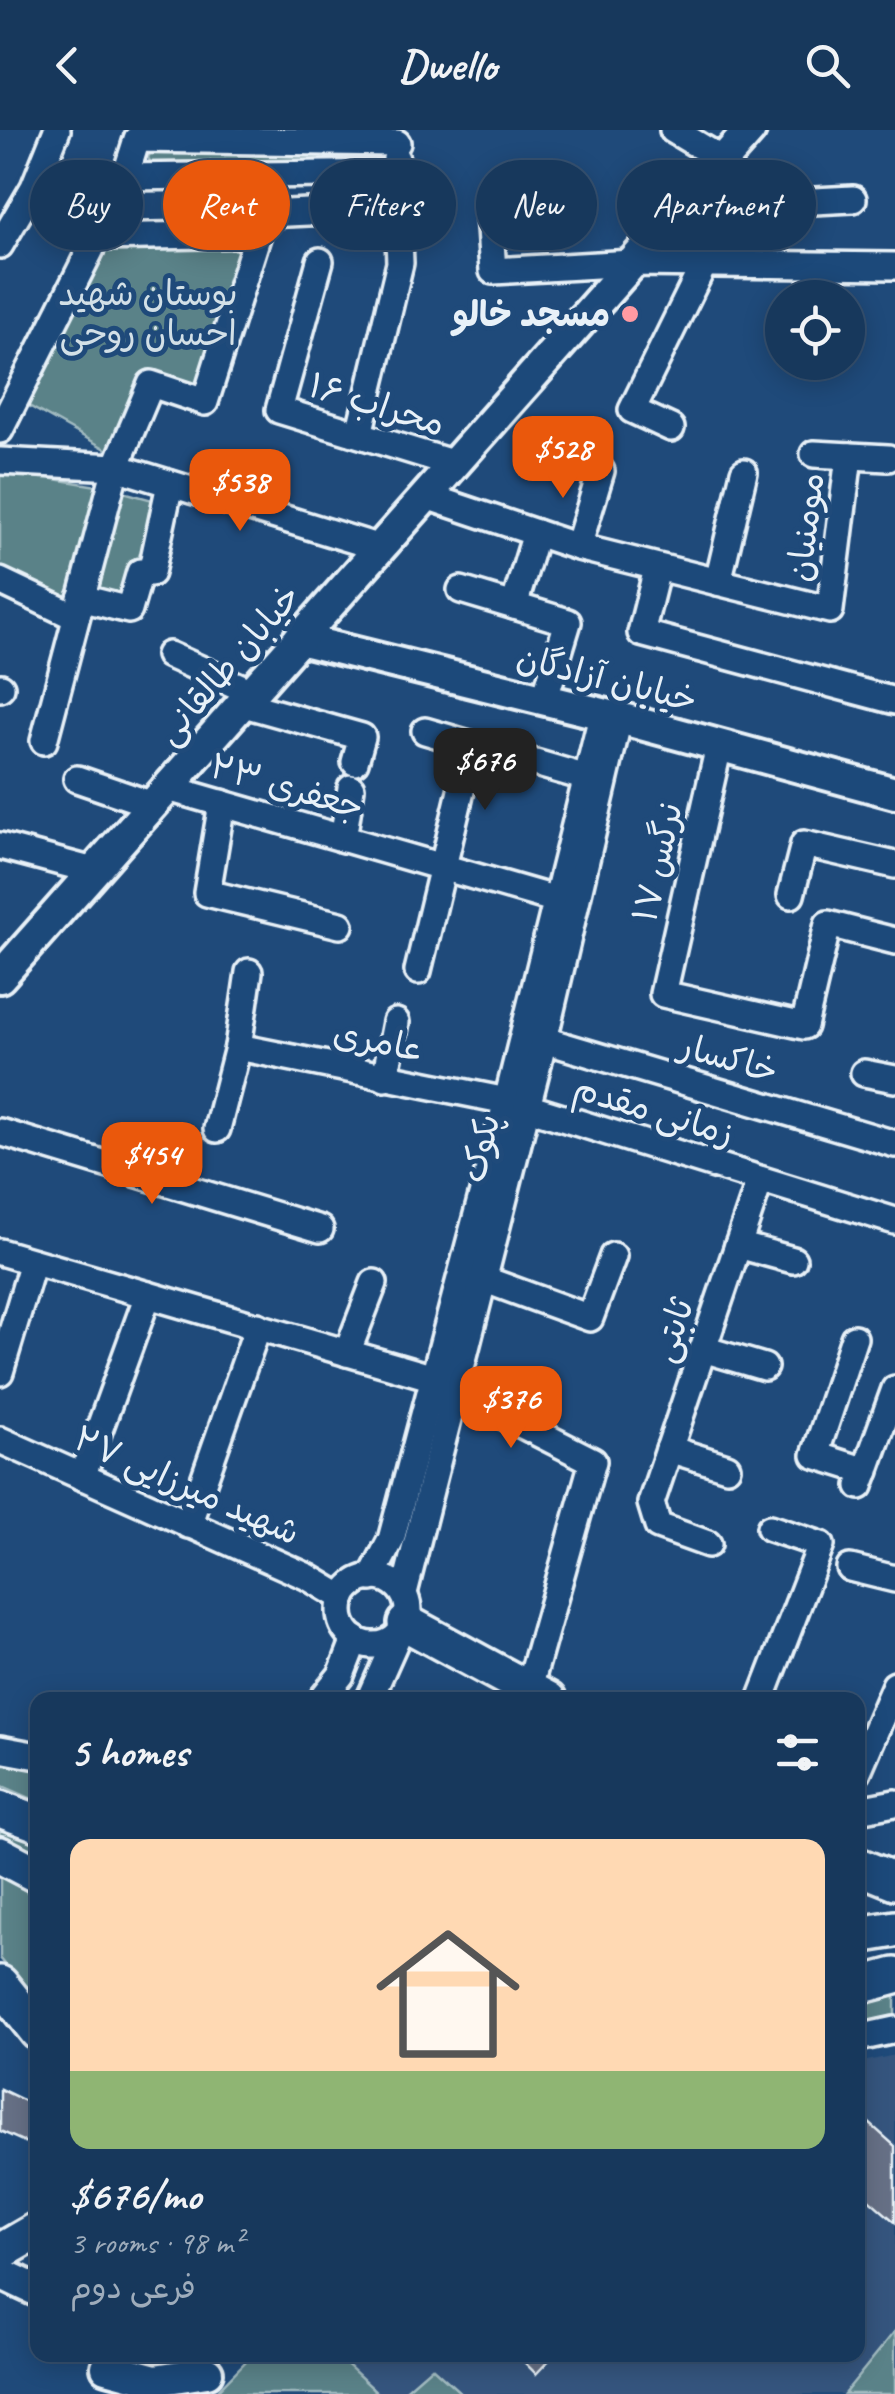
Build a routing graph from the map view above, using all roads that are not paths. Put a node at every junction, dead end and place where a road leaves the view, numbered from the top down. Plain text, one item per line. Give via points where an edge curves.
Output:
1 (57, 130) edge
2 (672, 130) edge
3 (750, 130) edge
4 (303, 136) edge
5 (398, 136) edge
6 (723, 160) joint
7 (163, 176) edge
8 (852, 199) dead end
9 (816, 201) edge
10 (163, 232) edge
11 (0, 246) edge
12 (254, 250) edge
13 (399, 250) edge
14 (492, 250) edge
15 (643, 250) edge
16 (320, 261) dead end
17 (632, 263) junction
18 (704, 264) junction
19 (895, 266) edge
20 (671, 428) dead end
21 (0, 430) edge
22 (359, 434) junction
23 (814, 454) dead end
24 (848, 456) junction
25 (888, 458) dead end
26 (0, 461) edge
27 (455, 464) junction
28 (116, 467) junction
29 (601, 471) dead end
30 (744, 472) dead end
31 (170, 484) junction
32 (426, 496) junction
33 (536, 532) junction
34 (578, 547) junction
35 (380, 548) junction
36 (657, 569) junction
37 (0, 581) edge
38 (718, 582) junction
39 (461, 590) dead end
40 (514, 606) junction
41 (78, 608) junction
42 (299, 640) junction
43 (170, 655) dead end
44 (249, 698) junction
45 (544, 701) junction
46 (895, 701) edge
47 (611, 716) junction
48 (424, 731) dead end
49 (44, 741) dead end
50 (472, 745) junction
51 (719, 746) junction
52 (587, 778) junction
53 (77, 779) dead end
54 (895, 793) edge
55 (161, 796) junction
56 (222, 804) junction
57 (343, 839) junction
58 (0, 846) edge
59 (895, 865) edge
60 (444, 869) junction
61 (94, 871) junction
62 (791, 895) dead end
63 (557, 900) junction
64 (340, 925) dead end
65 (895, 940) edge
66 (418, 971) dead end
67 (248, 972) dead end
68 (0, 977) edge
69 (396, 1022) dead end
70 (544, 1040) junction
71 (238, 1047) junction
72 (864, 1073) dead end
73 (384, 1078) junction
74 (895, 1079) edge
75 (517, 1104) junction
76 (217, 1128) dead end
77 (0, 1132) edge
78 (895, 1144) edge
79 (500, 1170) junction
80 (760, 1180) junction
81 (895, 1222) edge
82 (320, 1230) dead end
83 (738, 1245) junction
84 (0, 1252) edge
85 (613, 1256) dead end
86 (793, 1260) dead end
87 (33, 1262) junction
88 (483, 1279) junction
89 (374, 1283) dead end
90 (148, 1295) junction
91 (258, 1326) junction
92 (854, 1338) dead end
93 (703, 1349) junction
94 (348, 1352) junction
95 (764, 1367) dead end
96 (0, 1372) edge
97 (444, 1384) junction
98 (895, 1389) edge
99 (0, 1440) edge
100 (669, 1449) junction
101 (727, 1467) dead end
102 (82, 1477) junction
103 (188, 1525) junction
104 (770, 1528) dead end
105 (708, 1544) dead end
106 (850, 1568) dead end
107 (371, 1578) junction
108 (895, 1579) edge
109 (342, 1598) junction
110 (403, 1617) junction
111 (355, 1639) junction
112 (895, 1686) edge
113 (328, 1692) edge
114 (372, 1692) edge
115 (535, 1692) edge
116 (539, 1692) edge
117 (765, 1692) edge
118 (0, 1749) edge
119 (30, 1755) edge
120 (865, 1755) edge
121 (895, 1803) edge
122 (0, 1808) edge
123 (865, 1809) edge
124 (30, 1821) edge
125 (0, 1855) edge
126 (865, 1869) edge
127 (30, 1872) edge
128 (895, 1881) edge
129 (895, 1929) edge
130 (865, 1934) edge
131 (895, 1963) edge
132 (865, 1967) edge
133 (895, 1976) edge
134 (0, 1984) edge
135 (865, 1984) edge
136 (30, 2022) edge
137 (895, 2030) edge
138 (865, 2036) edge
139 (0, 2274) edge
140 (30, 2287) edge
141 (216, 2364) edge
142 (108, 2380) edge

1 - 11 street
2 - 6 street
3 - 6 main road, خیابان طالقانی
4 - 5 street
4 - 7 street via 137,139 125,176
8 - 9 street
10 - 21 street via 97,238
12 - 28 street via 205,402 151,384
13 - 22 street
14 - 17 street via 494,271
15 - 17 main road, خیابان طالقانی
16 - 22 street, محراب ۱۶ via 279,410
17 - 18 street
17 - 27 main road, خیابان طالقانی
18 - 19 street
18 - 20 street via 632,410
22 - 27 street, محراب ۱۶
23 - 24 street
24 - 25 street
24 - 38 street, مومنیان via 830,610
26 - 28 street
27 - 32 main road, خیابان طالقانی
28 - 31 street
28 - 41 street
29 - 34 street
30 - 38 street
31 - 35 street
31 - 41 street via 151,573 140,572 129,610
32 - 33 street
32 - 35 main road, خیابان طالقانی
33 - 34 street
33 - 40 street
34 - 36 street
35 - 42 main road, خیابان طالقانی
36 - 38 street
36 - 46 street via 641,633
37 - 41 street
39 - 40 street
40 - 45 street via 568,622
41 - 49 street
42 - 44 main road, خیابان طالقانی
42 - 45 main road, خیابان آزادگان
43 - 44 street
44 - 55 main road, خیابان طالقانی
44 - 57 street via 362,736
45 - 47 main road, خیابان آزادگان
47 - 51 main road, خیابان آزادگان
47 - 52 street, پکوک
47 - 70 street, پکوک
48 - 50 street
50 - 52 street
50 - 60 street
51 - 54 main road, خیابان آزادگان
51 - 65 street, نرگس ۱۷ via 662,994 804,1026 828,924
52 - 63 street, پکوک
53 - 55 street, جعفری ۲۳
55 - 56 street, جعفری ۲۳
55 - 61 main road, خیابان طالقانی
56 - 57 street, جعفری ۲۳
56 - 64 street via 207,892
57 - 60 street, جعفری ۲۳
58 - 61 street
59 - 62 street via 804,844
60 - 63 street, جعفری ۲۳
60 - 66 street
61 - 68 main road, خیابان طالقانی
63 - 75 street, پکوک
67 - 71 street
69 - 73 street
70 - 75 street, پکوک
70 - 78 street, خاکسار
71 - 73 street, عامری
71 - 76 street
72 - 74 street
73 - 75 street, عامری
75 - 79 street, پکوک
75 - 80 street, زمانی مقدم
77 - 82 street
79 - 88 street, پکوک
79 - 97 street, پکوک
80 - 81 street, زمانی مقدم
80 - 83 street, ثابتی
83 - 86 street
83 - 93 street, ثابتی
84 - 87 street
85 - 88 street via 590,1318
87 - 90 street
87 - 96 street
88 - 97 street, پکوک
89 - 94 street
90 - 91 street
90 - 102 street
91 - 94 street
91 - 103 street
92 - 98 street via 815,1455 863,1479
93 - 95 street
93 - 100 street, ثابتی
94 - 97 street
97 - 107 street, پکوک via 391,1540
97 - 110 street, پکوک
97 - 116 street via 592,1462
99 - 102 street, شهید میرزایی ۲۷
100 - 101 street
100 - 105 street, ثابتی via 651,1503 658,1526
102 - 103 street, شهید میرزایی ۲۷
103 - 109 street, شهید میرزایی ۲۷
104 - 117 street via 821,1544
106 - 108 street
107 - 109 street
107 - 110 street via 393,1582
109 - 111 street via 340,1614
110 - 111 street via 385,1643
110 - 114 street, پکوک
110 - 115 highway
111 - 113 street
112 - 120 street
118 - 119 street
121 - 123 street
122 - 124 highway
125 - 127 highway
126 - 128 highway
129 - 130 highway
131 - 132 highway
133 - 135 highway
134 - 136 highway
137 - 138 street
139 - 140 main road
141 - 142 main road via 154,2380

